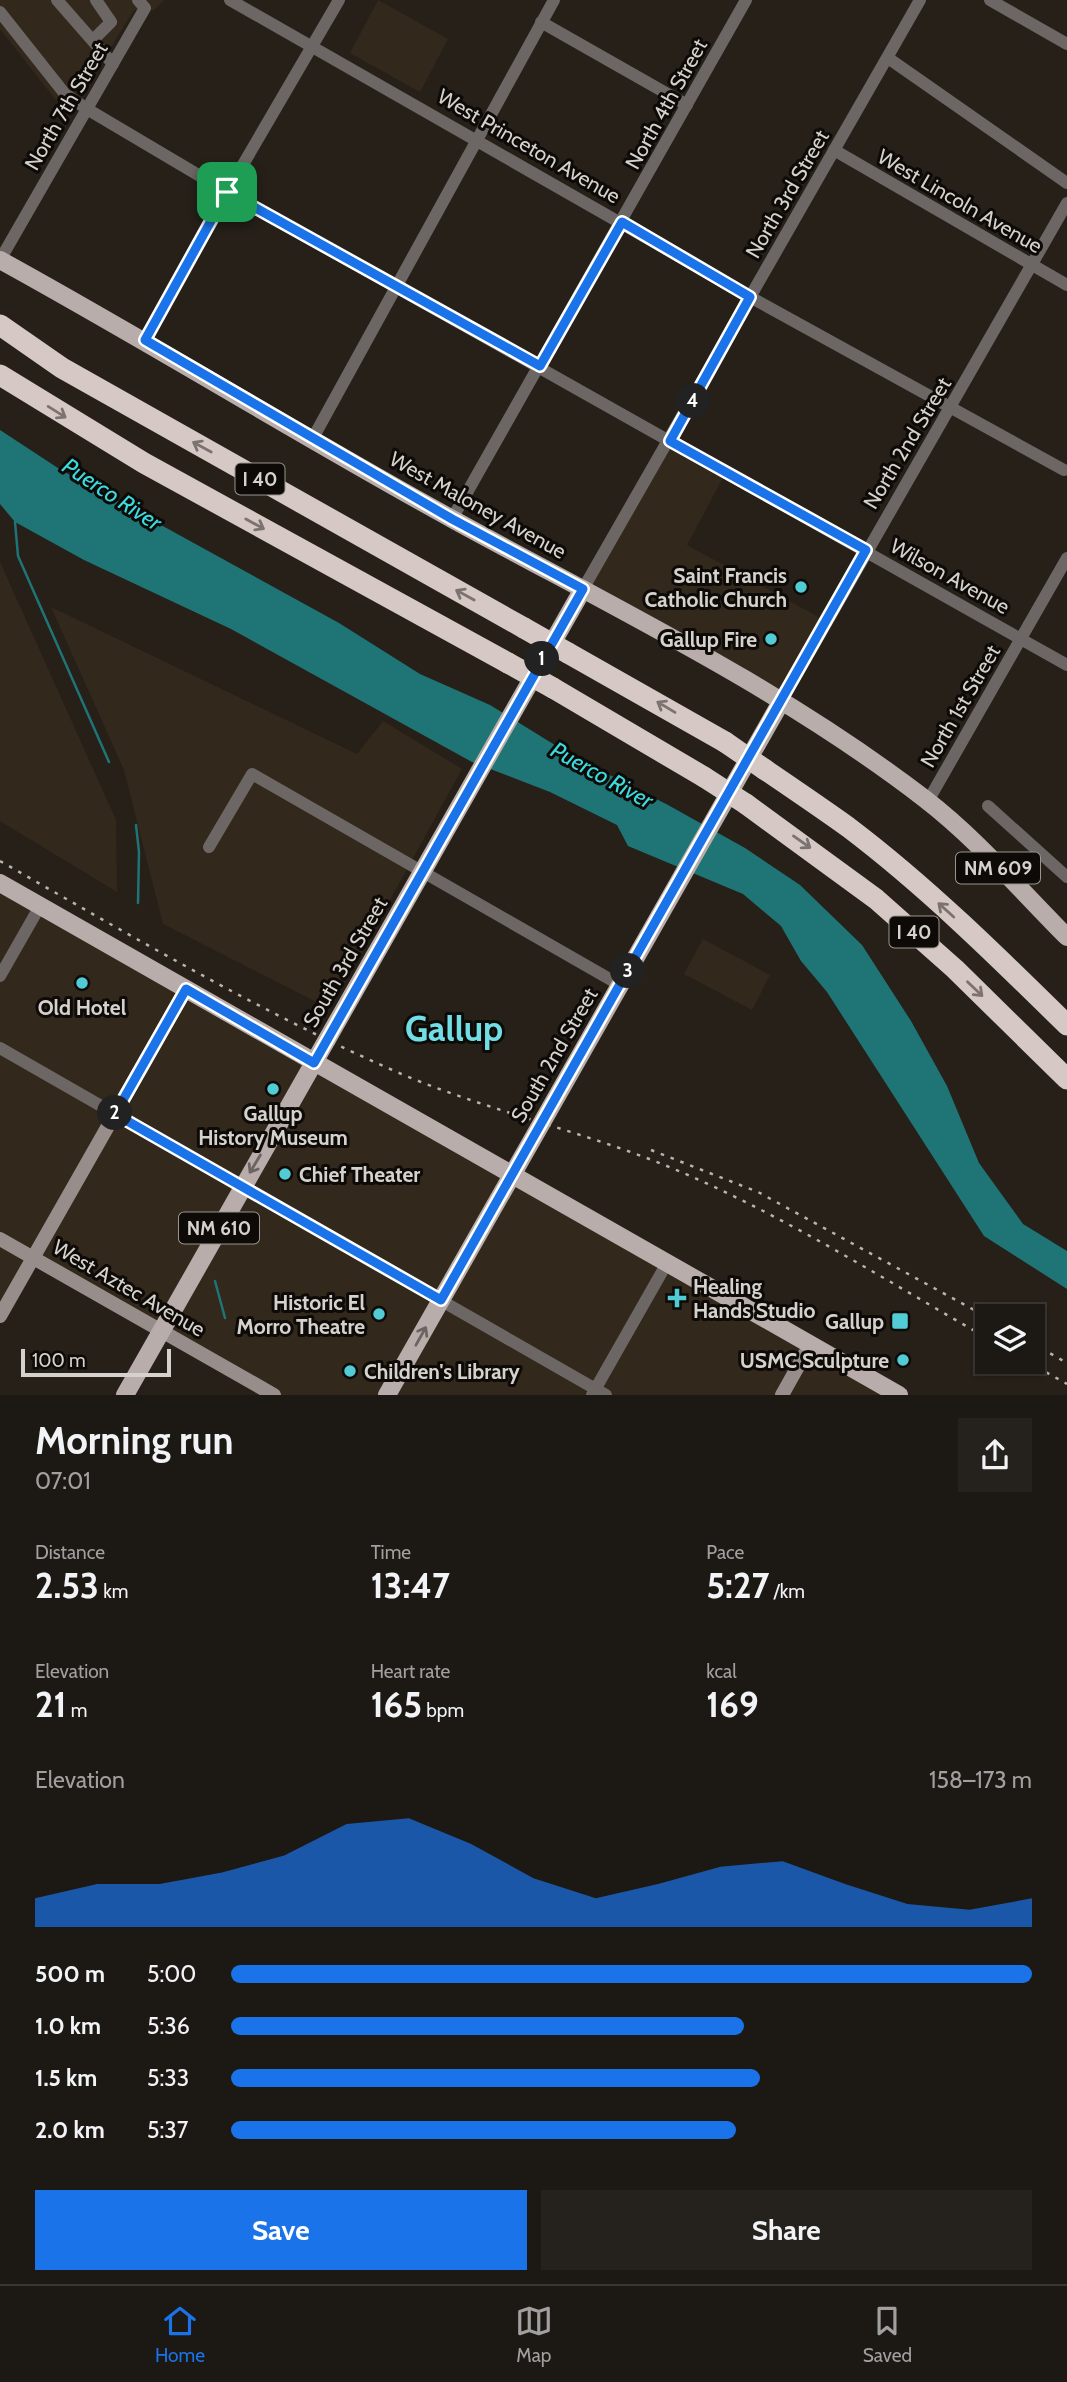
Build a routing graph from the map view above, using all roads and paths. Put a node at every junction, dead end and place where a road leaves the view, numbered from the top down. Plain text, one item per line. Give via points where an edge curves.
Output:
1 (57, 0) edge
2 (96, 0) edge
3 (230, 0) edge
4 (339, 0) edge
5 (554, 0) edge
6 (746, 0) edge
7 (920, 0) edge
8 (990, 0) edge
9 (141, 4) edge
10 (0, 12) edge
11 (541, 22) junction
12 (93, 40) junction
13 (1067, 44) edge
14 (313, 46) junction
15 (888, 58) junction
16 (113, 64) junction
17 (687, 105) junction
18 (87, 108) junction
19 (478, 139) junction
20 (834, 150) junction
21 (1067, 183) edge
22 (227, 192) junction
23 (1067, 203) edge
24 (622, 222) junction
25 (0, 260) edge
26 (1032, 265) junction
27 (1067, 285) edge
28 (396, 286) junction
29 (750, 297) junction
30 (0, 326) edge
31 (145, 340) junction
32 (540, 366) junction
33 (0, 375) edge
34 (951, 407) junction
35 (313, 438) junction
36 (670, 441) junction
37 (1064, 470) dead end
38 (452, 519) junction
39 (866, 550) junction
40 (1067, 558) edge
41 (583, 589) junction
42 (1021, 638) junction
43 (1067, 665) edge
44 (781, 702) junction
45 (928, 801) junction
46 (988, 806) dead end
47 (209, 847) dead end
48 (422, 872) junction
49 (1067, 877) edge
50 (0, 883) edge
51 (40, 906) junction
52 (1067, 937) edge
53 (0, 976) edge
54 (620, 985) junction
55 (186, 989) junction
56 (1067, 1025) edge
57 (0, 1048) edge
58 (314, 1063) junction
59 (1067, 1079) edge
60 (115, 1114) junction
61 (512, 1176) junction
62 (242, 1187) junction
63 (0, 1239) edge
64 (33, 1258) junction
65 (667, 1264) junction
66 (441, 1300) junction
67 (0, 1316) edge
68 (161, 1331) junction
69 (810, 1345) junction
70 (598, 1393) edge
71 (125, 1395) edge
72 (274, 1395) edge
73 (387, 1395) edge
74 (782, 1395) edge
75 (899, 1395) edge

1 - 12 street
2 - 12 street via 111,22
3 - 14 street, West Princeton Avenue
4 - 14 street
5 - 11 street
6 - 17 street, North 4th Street
7 - 15 street, North 3rd Street
8 - 13 street
9 - 16 street, North 7th Street
10 - 18 street, Wilson Avenue via 65,94
11 - 17 street
11 - 19 street
12 - 16 street
14 - 19 street, West Princeton Avenue
14 - 22 street
15 - 20 street, North 3rd Street
15 - 21 street
16 - 18 street, North 7th Street
17 - 24 street, North 4th Street
18 - 22 street, Wilson Avenue
18 - 25 street, North 7th Street
19 - 24 street, West Princeton Avenue
19 - 28 street
20 - 26 street, West Lincoln Avenue
20 - 29 street, North 3rd Street
22 - 28 street, Wilson Avenue
22 - 31 street
23 - 26 street, North 2nd Street
24 - 29 street, West Princeton Avenue
24 - 32 street, North 4th Street
25 - 31 main road, West Maloney Avenue / NM 609
26 - 27 street, West Lincoln Avenue
26 - 34 street, North 2nd Street
28 - 32 street, Wilson Avenue
28 - 35 street
29 - 34 street, West Princeton Avenue
29 - 36 street, North 3rd Street
56 -> 30 highway, I 40, bridge via 1004,963 848,827 725,743 62,368
31 - 35 main road, West Maloney Avenue / NM 609
32 - 36 street, Wilson Avenue
32 - 38 street, North 4th Street
33 -> 59 highway, I 40, bridge via 144,463 553,688 746,804 876,899
34 - 37 street, West Princeton Avenue
34 - 39 street, North 2nd Street
35 - 38 main road, West Maloney Avenue / NM 609
36 - 39 street, Wilson Avenue
36 - 41 street, North 3rd Street
38 - 41 main road, West Maloney Avenue / NM 609
39 - 42 street, Wilson Avenue
39 - 44 street, North 2nd Street
40 - 42 street, North 1st Street
41 - 44 main road, West Maloney Avenue / NM 609
41 - 48 main road, South 3rd Street / NM 610
42 - 43 street, Wilson Avenue
42 - 45 street, North 1st Street
44 - 45 main road, West Maloney Avenue / NM 609
44 - 54 main road, South 2nd Street
45 - 52 main road, NM 609
46 - 49 street
47 - 48 street via 251,774
48 - 54 street
48 - 58 main road, South 3rd Street / NM 610
50 - 51 main road
51 - 53 street
51 - 55 main road
54 - 61 main road, South 2nd Street
55 - 58 main road
55 - 60 street
57 - 60 street
58 - 61 main road
58 -> 62 main road, South 3rd Street / NM 610
60 - 62 street
60 - 64 street
61 - 65 main road
61 - 66 main road, South 2nd Street
62 - 66 street
62 - 68 main road, South 3rd Street / NM 610
63 - 64 street, West Aztec Avenue
64 - 67 street
64 - 68 street, West Aztec Avenue
65 - 69 main road
65 - 70 street
66 - 70 street
73 -> 66 main road, South 2nd Street
68 - 71 main road, South 3rd Street / NM 610
68 - 72 street, West Aztec Avenue
69 - 74 street
69 - 75 main road

